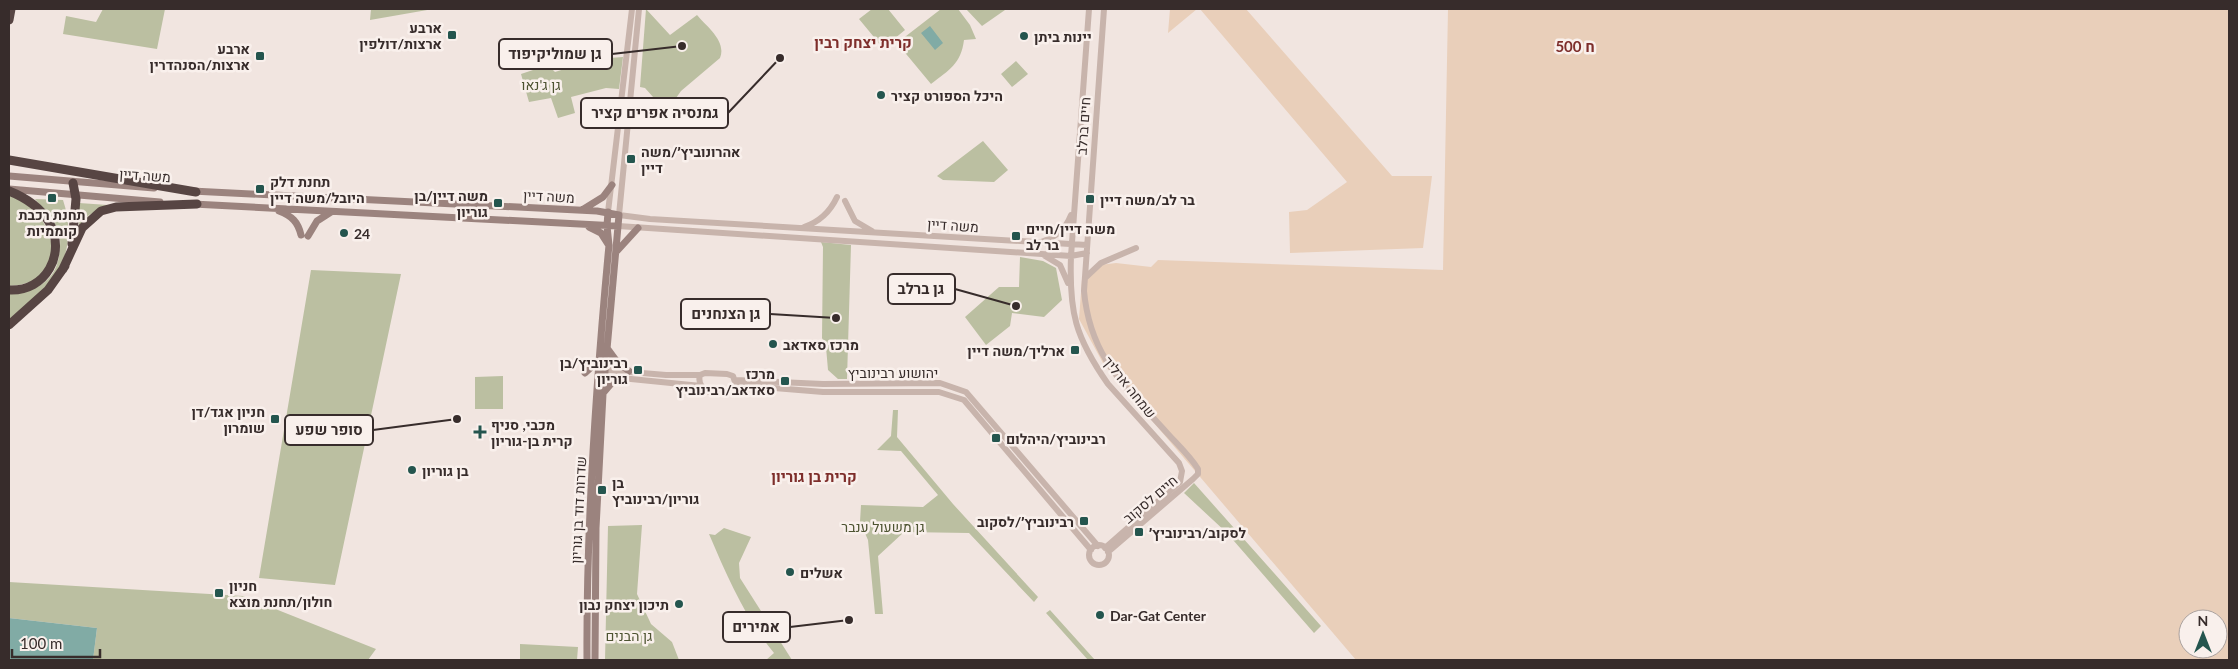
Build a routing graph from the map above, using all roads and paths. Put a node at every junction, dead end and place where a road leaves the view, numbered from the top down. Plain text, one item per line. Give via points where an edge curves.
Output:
1 (12, 9) edge
2 (632, 9) edge
3 (639, 9) edge
4 (1089, 9) edge
5 (1104, 9) edge
6 (9, 20) edge
7 (9, 160) edge
8 (9, 176) edge
9 (73, 183) junction
10 (612, 184) junction
11 (9, 190) edge
12 (196, 192) junction
13 (75, 196) junction
14 (837, 197) dead end
15 (845, 201) dead end
16 (198, 204) junction
17 (274, 209) junction
18 (582, 210) junction
19 (1074, 210) junction
20 (331, 212) junction
21 (608, 212) junction
22 (620, 215) junction
23 (581, 224) junction
24 (607, 226) junction
25 (618, 226) junction
26 (638, 228) junction
27 (800, 228) junction
28 (881, 233) junction
29 (1037, 243) junction
30 (609, 245) junction
31 (1072, 245) junction
32 (1087, 245) junction
33 (1136, 248) dead end
34 (615, 253) junction
35 (1036, 253) junction
36 (1087, 253) junction
37 (1071, 256) junction
38 (63, 269) junction
39 (1070, 287) junction
40 (9, 290) edge
41 (1084, 291) junction
42 (9, 325) edge
43 (607, 347) junction
44 (598, 361) junction
45 (629, 371) junction
46 (585, 373) dead end
47 (603, 374) junction
48 (700, 375) junction
49 (616, 378) junction
50 (736, 383) junction
51 (701, 386) junction
52 (603, 394) junction
53 (1194, 462) joint
54 (1182, 477) joint
55 (1100, 549) junction
56 (587, 660) edge
57 (595, 660) edge

1 - 6 highway
2 - 10 street
3 - 22 street
4 - 19 street, חיים ברלב
5 - 32 street, חיים ברלב
7 - 12 highway
8 - 9 main road, משה דיין
9 - 12 main road, משה דיין
9 - 13 highway
10 - 18 main road via 603,197
10 - 21 street
11 - 13 main road, משה דיין
11 - 40 highway via 26,199 42,214 52,227 56,242 53,264 46,275 29,287
12 - 18 main road, משה דיין
13 - 16 main road, משה דיין
13 - 38 highway via 73,237
14 - 27 street via 822,218
15 - 28 street via 850,215 858,223
16 - 17 main road, משה דיין
16 - 38 highway via 116,207 101,211 82,228
17 - 20 main road, משה דיין
17 - 20 main road via 293,219 305,236 316,221
18 - 21 main road, משה דיין
19 - 29 street via 1062,230
19 - 31 street, חיים ברלב
20 - 23 main road, משה דיין
21 - 22 main road, משה דיין
21 - 24 main road, שדרות דוד בן גוריון
22 - 25 main road, שדרות דוד בן גוריון
22 - 27 street, משה דיין
23 - 24 main road, משה דיין
23 - 30 main road via 601,233
24 - 25 main road, משה דיין
24 - 30 main road, שדרות דוד בן גוריון
25 - 26 street, משה דיין
25 - 34 main road, שדרות דוד בן גוריון
26 - 34 main road
26 - 35 street, משה דיין
27 - 28 street, משה דיין
28 - 29 street, משה דיין
29 - 31 street, משה דיין
30 - 44 main road, שדרות דוד בן גוריון
31 - 32 street, משה דיין
31 - 37 street, שמחה ארליך
32 - 36 street, שמחה ארליך
33 - 41 street via 1094,268 1085,277
34 - 43 main road, שדרות דוד בן גוריון
35 - 37 street, משה דיין
35 - 39 street via 1060,265
36 - 37 street, משה דיין
36 - 41 street, שמחה ארליך
37 - 39 street, שמחה ארליך
38 - 42 highway via 48,290
39 - 54 street, שמחה ארליך via 1077,327 1094,362 1108,384 1179,464
41 - 53 street, שמחה ארליך via 1092,336 1108,364 1131,394
43 - 45 main road via 618,363
43 - 47 main road, שדרות דוד בן גוריון
44 - 46 main road
44 - 47 main road, שדרות דוד בן גוריון
45 - 47 street
45 - 48 street
47 - 49 street
47 - 52 main road, שדרות דוד בן גוריון
47 - 56 main road, שדרות דוד בן גוריון via 589,529
48 - 50 street via 710,372 726,374 733,376
48 - 51 street
49 - 51 street
49 - 52 main road
50 - 51 street via 730,392 720,395
50 - 55 street, יהושוע רבינוביץ via 940,383 966,392
52 - 57 main road, שדרות דוד בן גוריון via 596,528
53 - 55 street, חיים לסקוב via 1198,469 1196,476
54 - 55 street, חיים לסקוב via 1174,488

